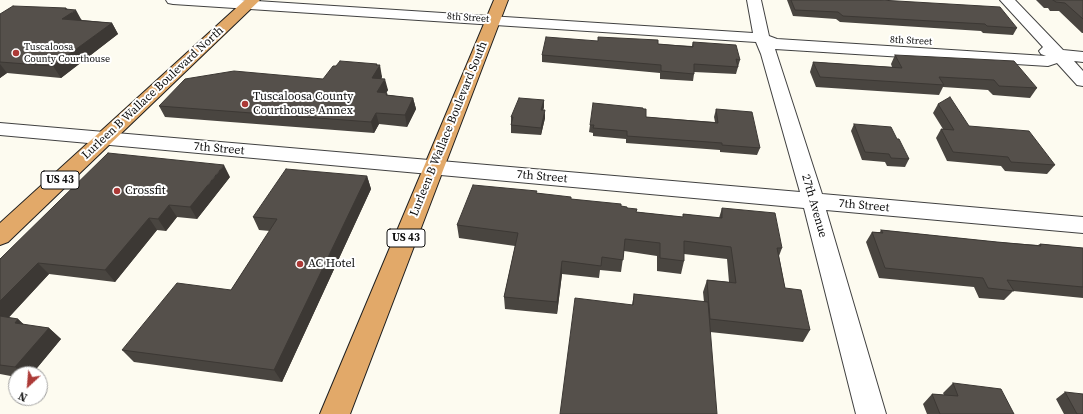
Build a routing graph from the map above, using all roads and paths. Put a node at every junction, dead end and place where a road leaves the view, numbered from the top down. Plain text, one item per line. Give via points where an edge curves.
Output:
1 (174, 0) edge
2 (501, 0) edge
3 (754, 0) edge
4 (1007, 0) edge
5 (250, 2) edge
6 (492, 20) junction
7 (762, 38) junction
8 (1060, 55) junction
9 (1083, 57) edge
10 (1083, 81) edge
11 (0, 129) edge
12 (104, 138) junction
13 (434, 168) junction
14 (813, 201) junction
15 (1083, 225) edge
16 (0, 236) edge
17 (335, 414) edge
18 (871, 414) edge

1 - 5 street, 8th Street
2 - 6 highway, Lurleen B Wallace Boulevard South / US 43
3 - 7 street, 27th Avenue
4 - 8 street
5 - 6 street, 8th Street
5 - 12 highway, Lurleen B Wallace Boulevard North / US 43
6 - 7 street, 8th Street
6 - 13 highway, Lurleen B Wallace Boulevard South / US 43
7 - 8 street, 8th Street via 774,44 1048,61
7 - 14 street, 27th Avenue
8 - 9 street, 8th Street
8 - 10 street
11 - 12 street, 7th Street
12 - 13 street, 7th Street
12 - 16 highway, Lurleen B Wallace Boulevard North / US 43
13 - 14 street, 7th Street
13 - 17 highway, Lurleen B Wallace Boulevard South / US 43
14 - 15 street, 7th Street
14 - 18 street, 27th Avenue

